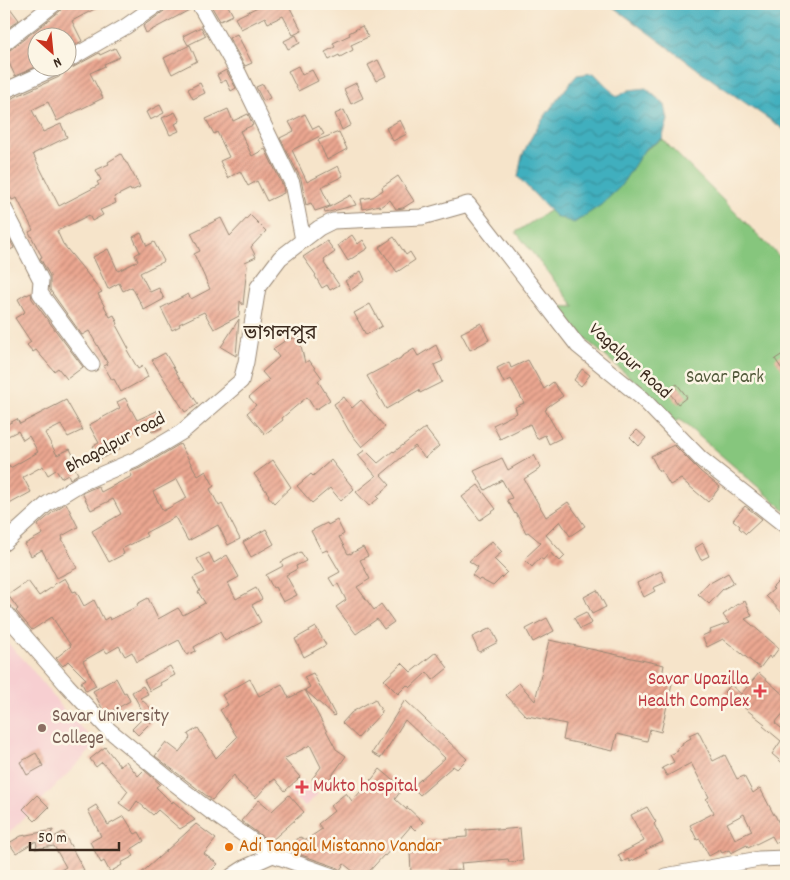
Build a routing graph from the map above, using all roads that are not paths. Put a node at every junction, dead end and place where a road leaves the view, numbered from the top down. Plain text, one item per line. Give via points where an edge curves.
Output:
1 (54, 4) edge
2 (158, 4) edge
3 (200, 4) edge
4 (4, 43) edge
5 (78, 54) edge
6 (32, 78) edge
7 (4, 91) edge
8 (468, 204) joint
9 (4, 208) edge
10 (303, 240) junction
11 (92, 364) dead end
12 (786, 526) edge
13 (4, 543) edge
14 (4, 611) edge
15 (273, 855) junction
16 (786, 858) edge
17 (232, 876) edge
18 (333, 876) edge
19 (664, 876) edge

1 - 4 street
2 - 5 street via 125,28
3 - 10 street via 239,74 292,183
6 - 7 street
8 - 10 street, Bhagalpur road via 422,218 333,221
8 - 12 street, Vagalpur Road via 578,346 642,398 701,459
9 - 11 street via 41,280 40,293
10 - 13 street, Bhagalpur road via 280,258 258,287 241,381 182,432 135,460 47,504
14 - 15 street via 109,730 210,812
15 - 17 street
15 - 18 street
16 - 19 street via 759,859

